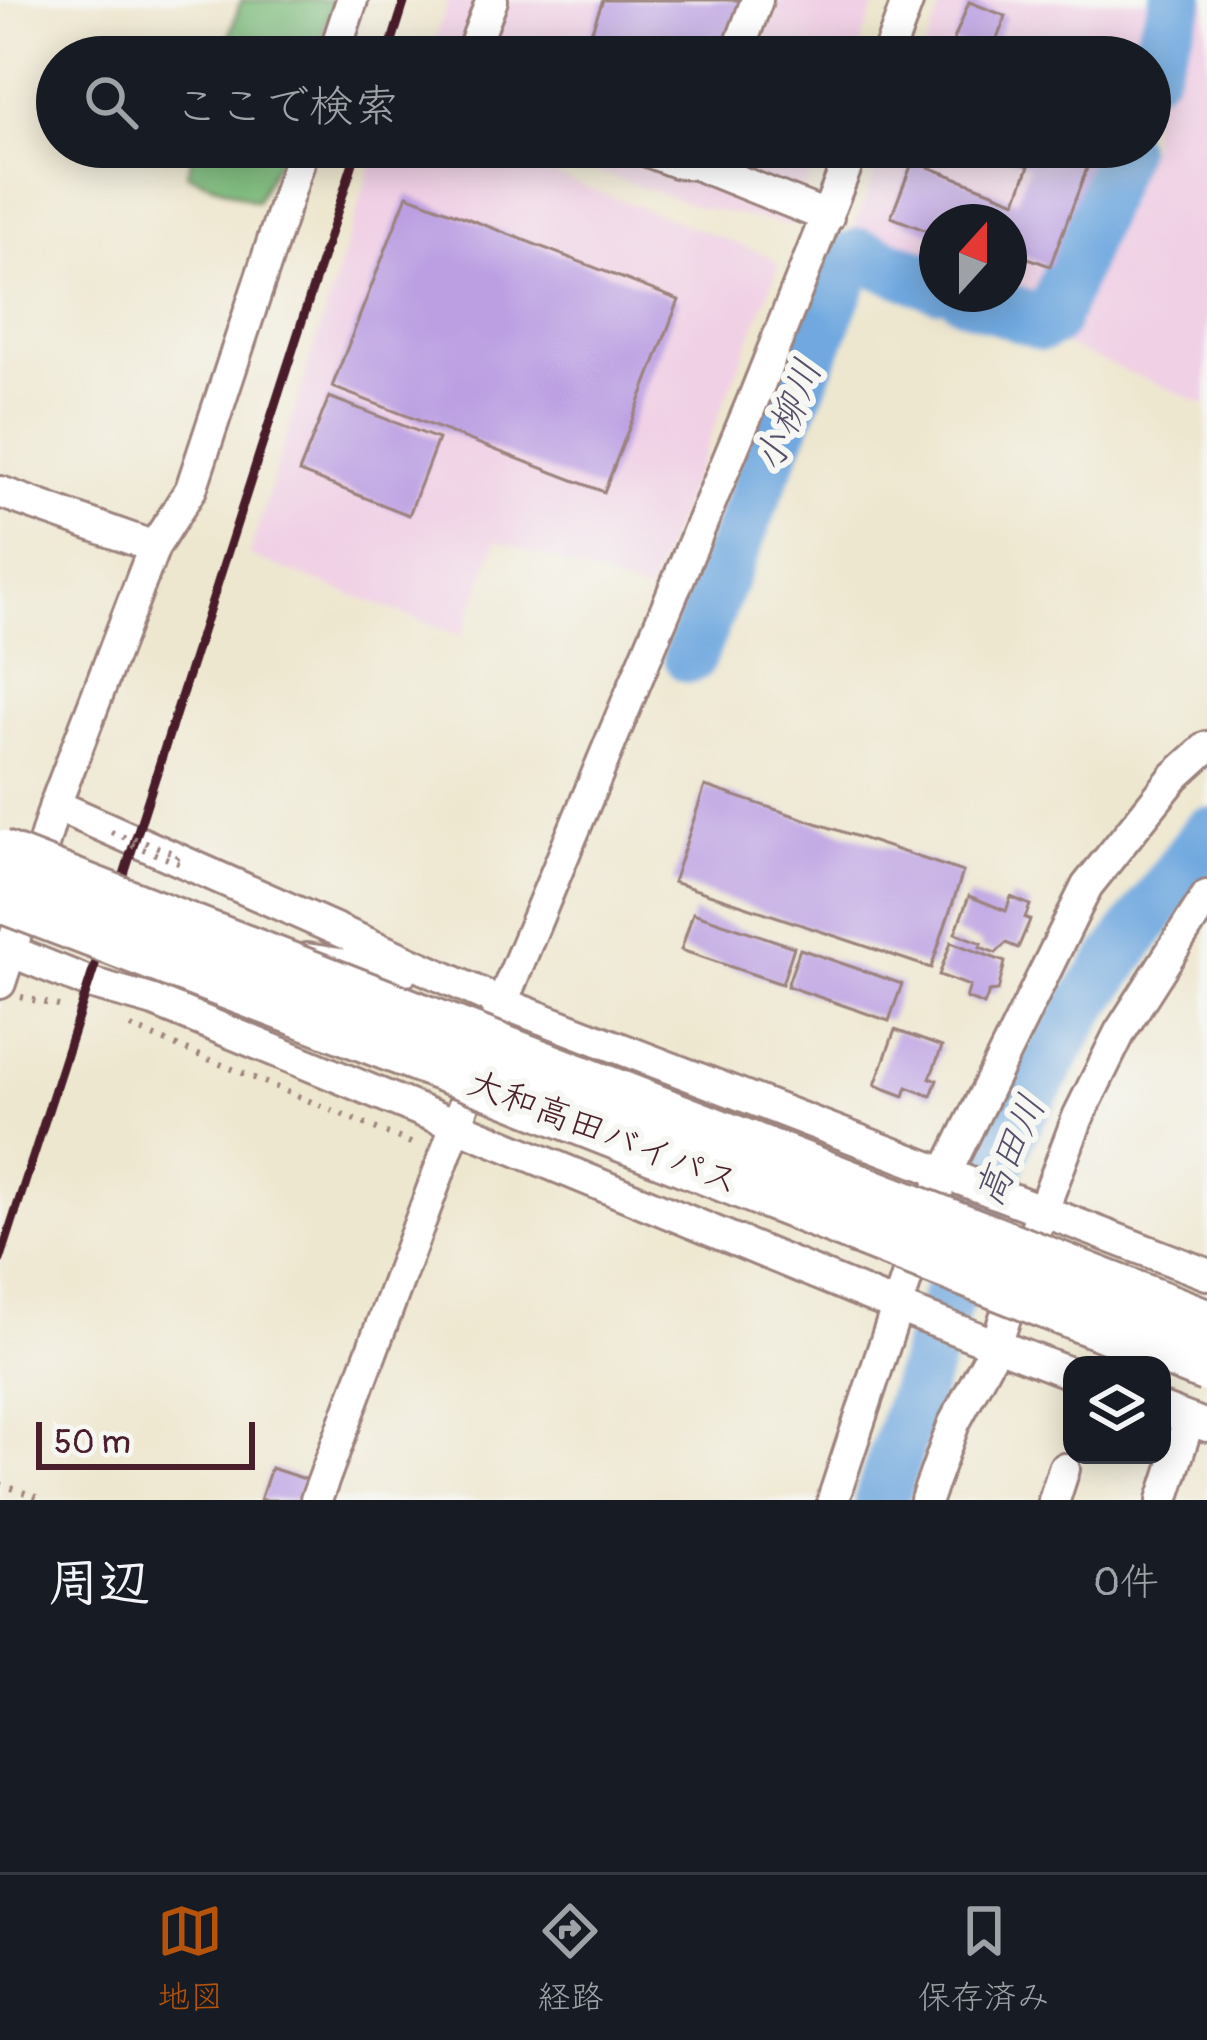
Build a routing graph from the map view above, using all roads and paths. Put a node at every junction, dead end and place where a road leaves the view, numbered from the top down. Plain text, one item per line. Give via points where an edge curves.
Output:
1 (352, 0) edge
2 (492, 0) edge
3 (757, 0) edge
4 (908, 0) edge
5 (340, 36) edge
6 (478, 36) edge
7 (744, 36) edge
8 (895, 36) edge
9 (297, 168) edge
10 (725, 168) edge
11 (846, 168) edge
12 (827, 218) junction
13 (0, 492) edge
14 (154, 547) junction
15 (1207, 747) edge
16 (56, 805) junction
17 (111, 832) dead end
18 (0, 838) edge
19 (0, 853) edge
20 (181, 864) dead end
21 (1207, 896) edge
22 (6, 928) edge
23 (237, 945) junction
24 (10, 990) edge
25 (502, 1003) junction
26 (80, 1011) dead end
27 (115, 1021) dead end
28 (454, 1125) junction
29 (444, 1157) junction
30 (950, 1177) junction
31 (1035, 1207) junction
32 (1207, 1274) edge
33 (903, 1309) junction
34 (1207, 1322) edge
35 (989, 1342) junction
36 (1207, 1369) edge
37 (1063, 1371) edge
38 (1186, 1418) edge
39 (1064, 1469) dead end
40 (0, 1484) edge
41 (45, 1500) edge
42 (316, 1500) edge
43 (833, 1500) edge
44 (926, 1500) edge
45 (1054, 1500) edge
46 (1163, 1500) edge

1 - 5 street
2 - 6 street
3 - 7 street
4 - 8 street
9 - 14 street via 191,489
10 - 12 street
11 - 12 street
12 - 25 street
13 - 14 street
14 - 16 street
15 - 30 street via 1087,886
16 - 22 street
16 - 25 street
17 - 20 path, bridge via 133,841 176,858 178,855 133,838 130,844
18 - 23 highway, bridge
19 - 23 highway, 大和高田バイパス, bridge
21 - 31 street via 1120,1032
22 - 24 street
22 - 25 street via 162,981 203,982 289,957 383,967
22 - 28 street via 90,983 154,1001
22 - 36 highway, 大和高田バイパス, bridge via 502,1091
23 - 34 highway, 大和高田バイパス, bridge
24 - 26 path
25 - 28 street
25 - 30 street
27 - 29 path
28 - 29 street
28 - 33 street
29 - 42 street
30 - 31 street
30 - 33 street
31 - 32 street
31 - 35 street
33 - 35 street
33 - 43 street
35 - 37 street
35 - 44 street
38 - 46 street
39 - 45 street
40 - 41 path

